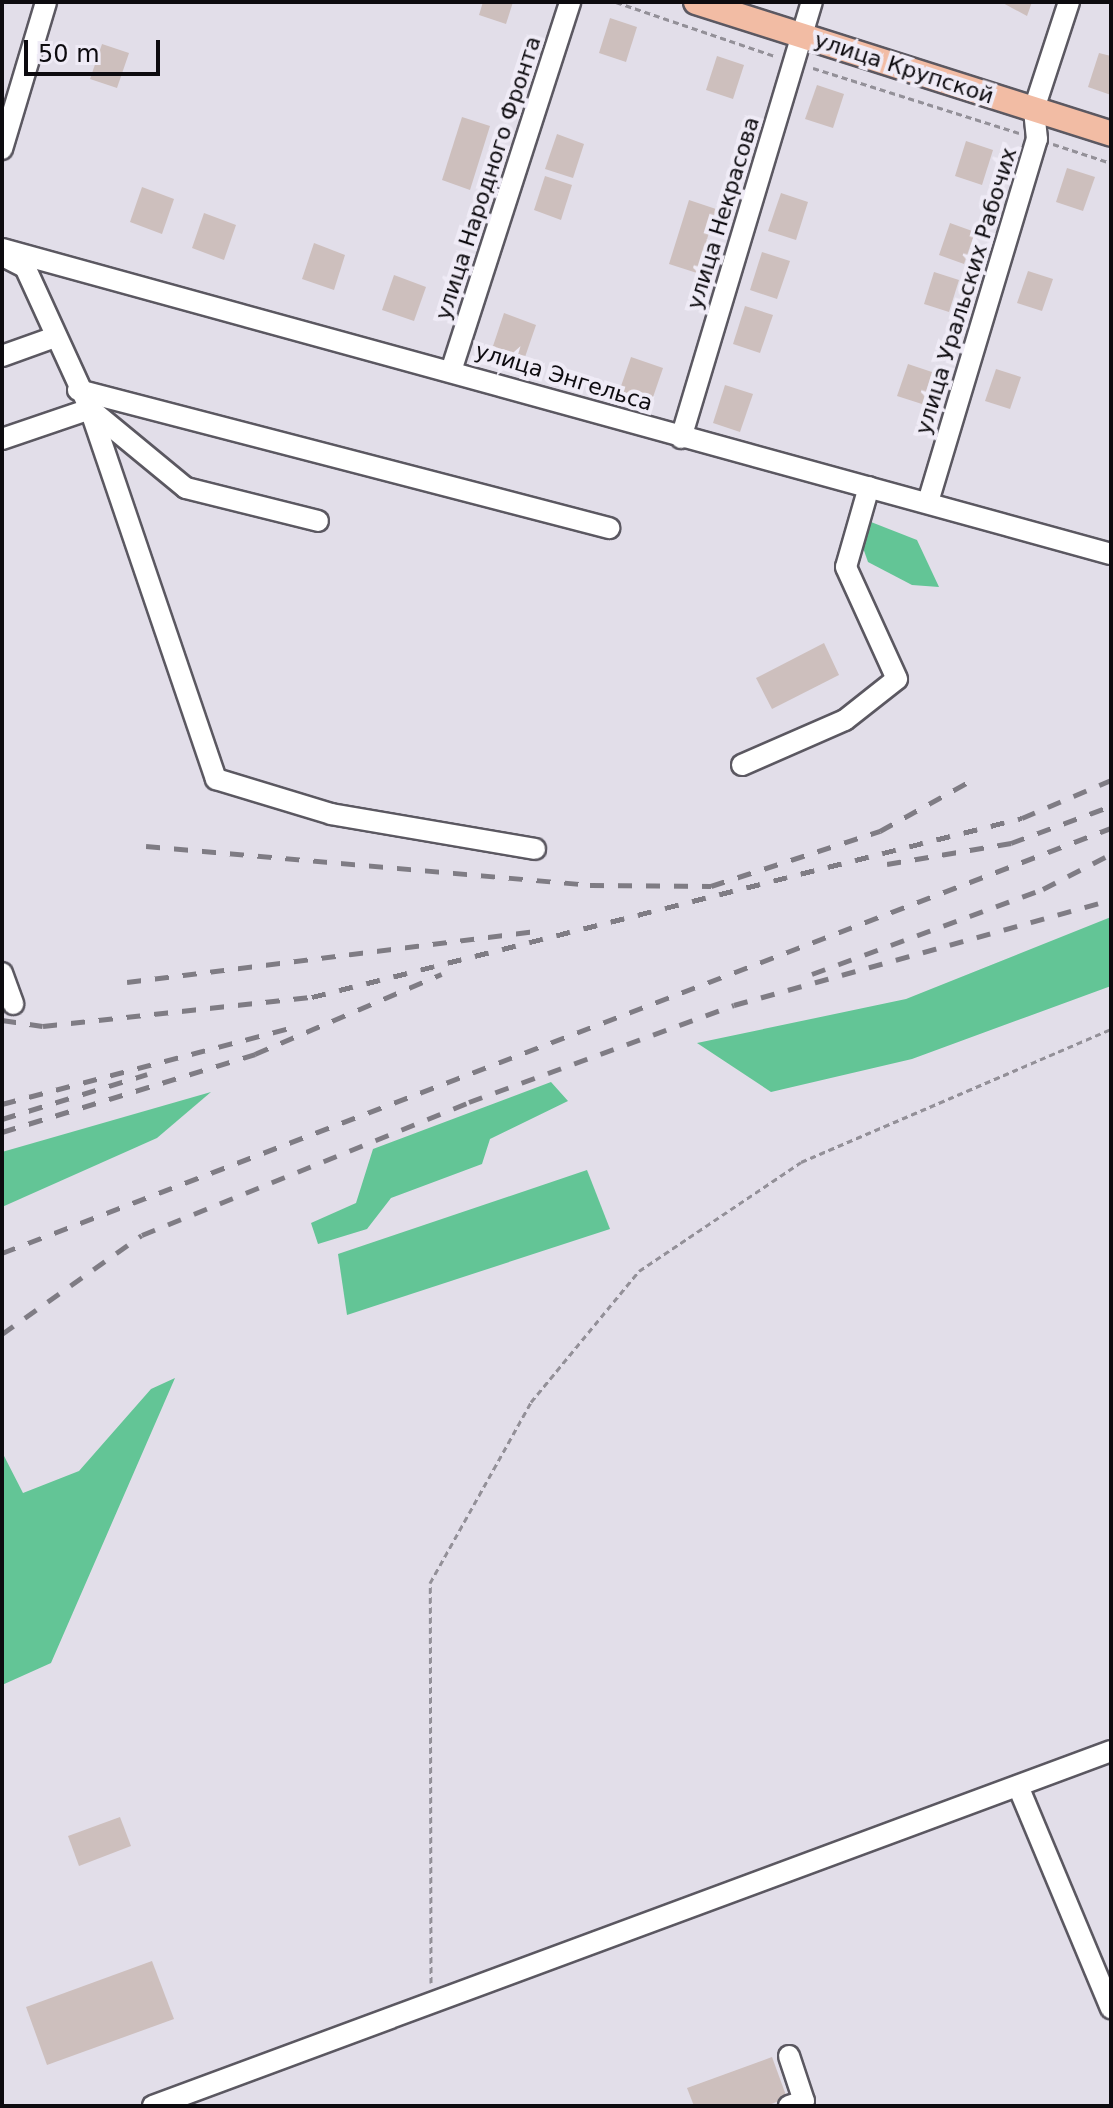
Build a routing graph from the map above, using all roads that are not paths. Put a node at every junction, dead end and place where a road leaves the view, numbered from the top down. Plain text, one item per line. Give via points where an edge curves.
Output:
1 (46, 2) edge
2 (570, 2) edge
3 (696, 2) edge
4 (812, 2) edge
5 (1069, 2) edge
6 (801, 35) junction
7 (1034, 109) junction
8 (1111, 134) edge
9 (2, 149) edge
10 (2, 249) edge
11 (2, 255) edge
12 (52, 338) junction
13 (2, 356) edge
14 (452, 368) junction
15 (78, 390) junction
16 (90, 409) junction
17 (681, 438) junction
18 (2, 439) edge
19 (869, 487) junction
20 (928, 502) junction
21 (318, 521) dead end
22 (609, 528) dead end
23 (1111, 554) edge
24 (742, 765) dead end
25 (535, 849) dead end
26 (2, 973) edge
27 (13, 1004) dead end
28 (1111, 1751) edge
29 (1018, 1786) junction
30 (1110, 2001) edge
31 (789, 2056) dead end
32 (153, 2106) edge
33 (789, 2106) edge

1 - 9 street
2 - 14 street, улица Народного Фронта
3 - 6 main road, улица Крупской
4 - 6 street, улица Некрасова
5 - 7 street, улица Уральских Рабочих
6 - 7 main road, улица Крупской
6 - 17 street, улица Некрасова
7 - 8 main road, улица Крупской
7 - 20 street, улица Уральских Рабочих via 1037,139
10 - 14 street, улица Энгельса
11 - 12 street via 25,267
12 - 13 street
12 - 15 street
14 - 17 street, улица Энгельса
15 - 16 street
15 - 22 street
16 - 18 street
16 - 21 street via 186,488
16 - 25 street via 216,779 331,814
17 - 19 street, улица Энгельса
19 - 20 street, улица Энгельса
19 - 24 street via 846,567 897,679 845,720
20 - 23 street, улица Энгельса
26 - 27 street
28 - 29 street
29 - 30 street
29 - 32 street
31 - 33 street via 804,2101

